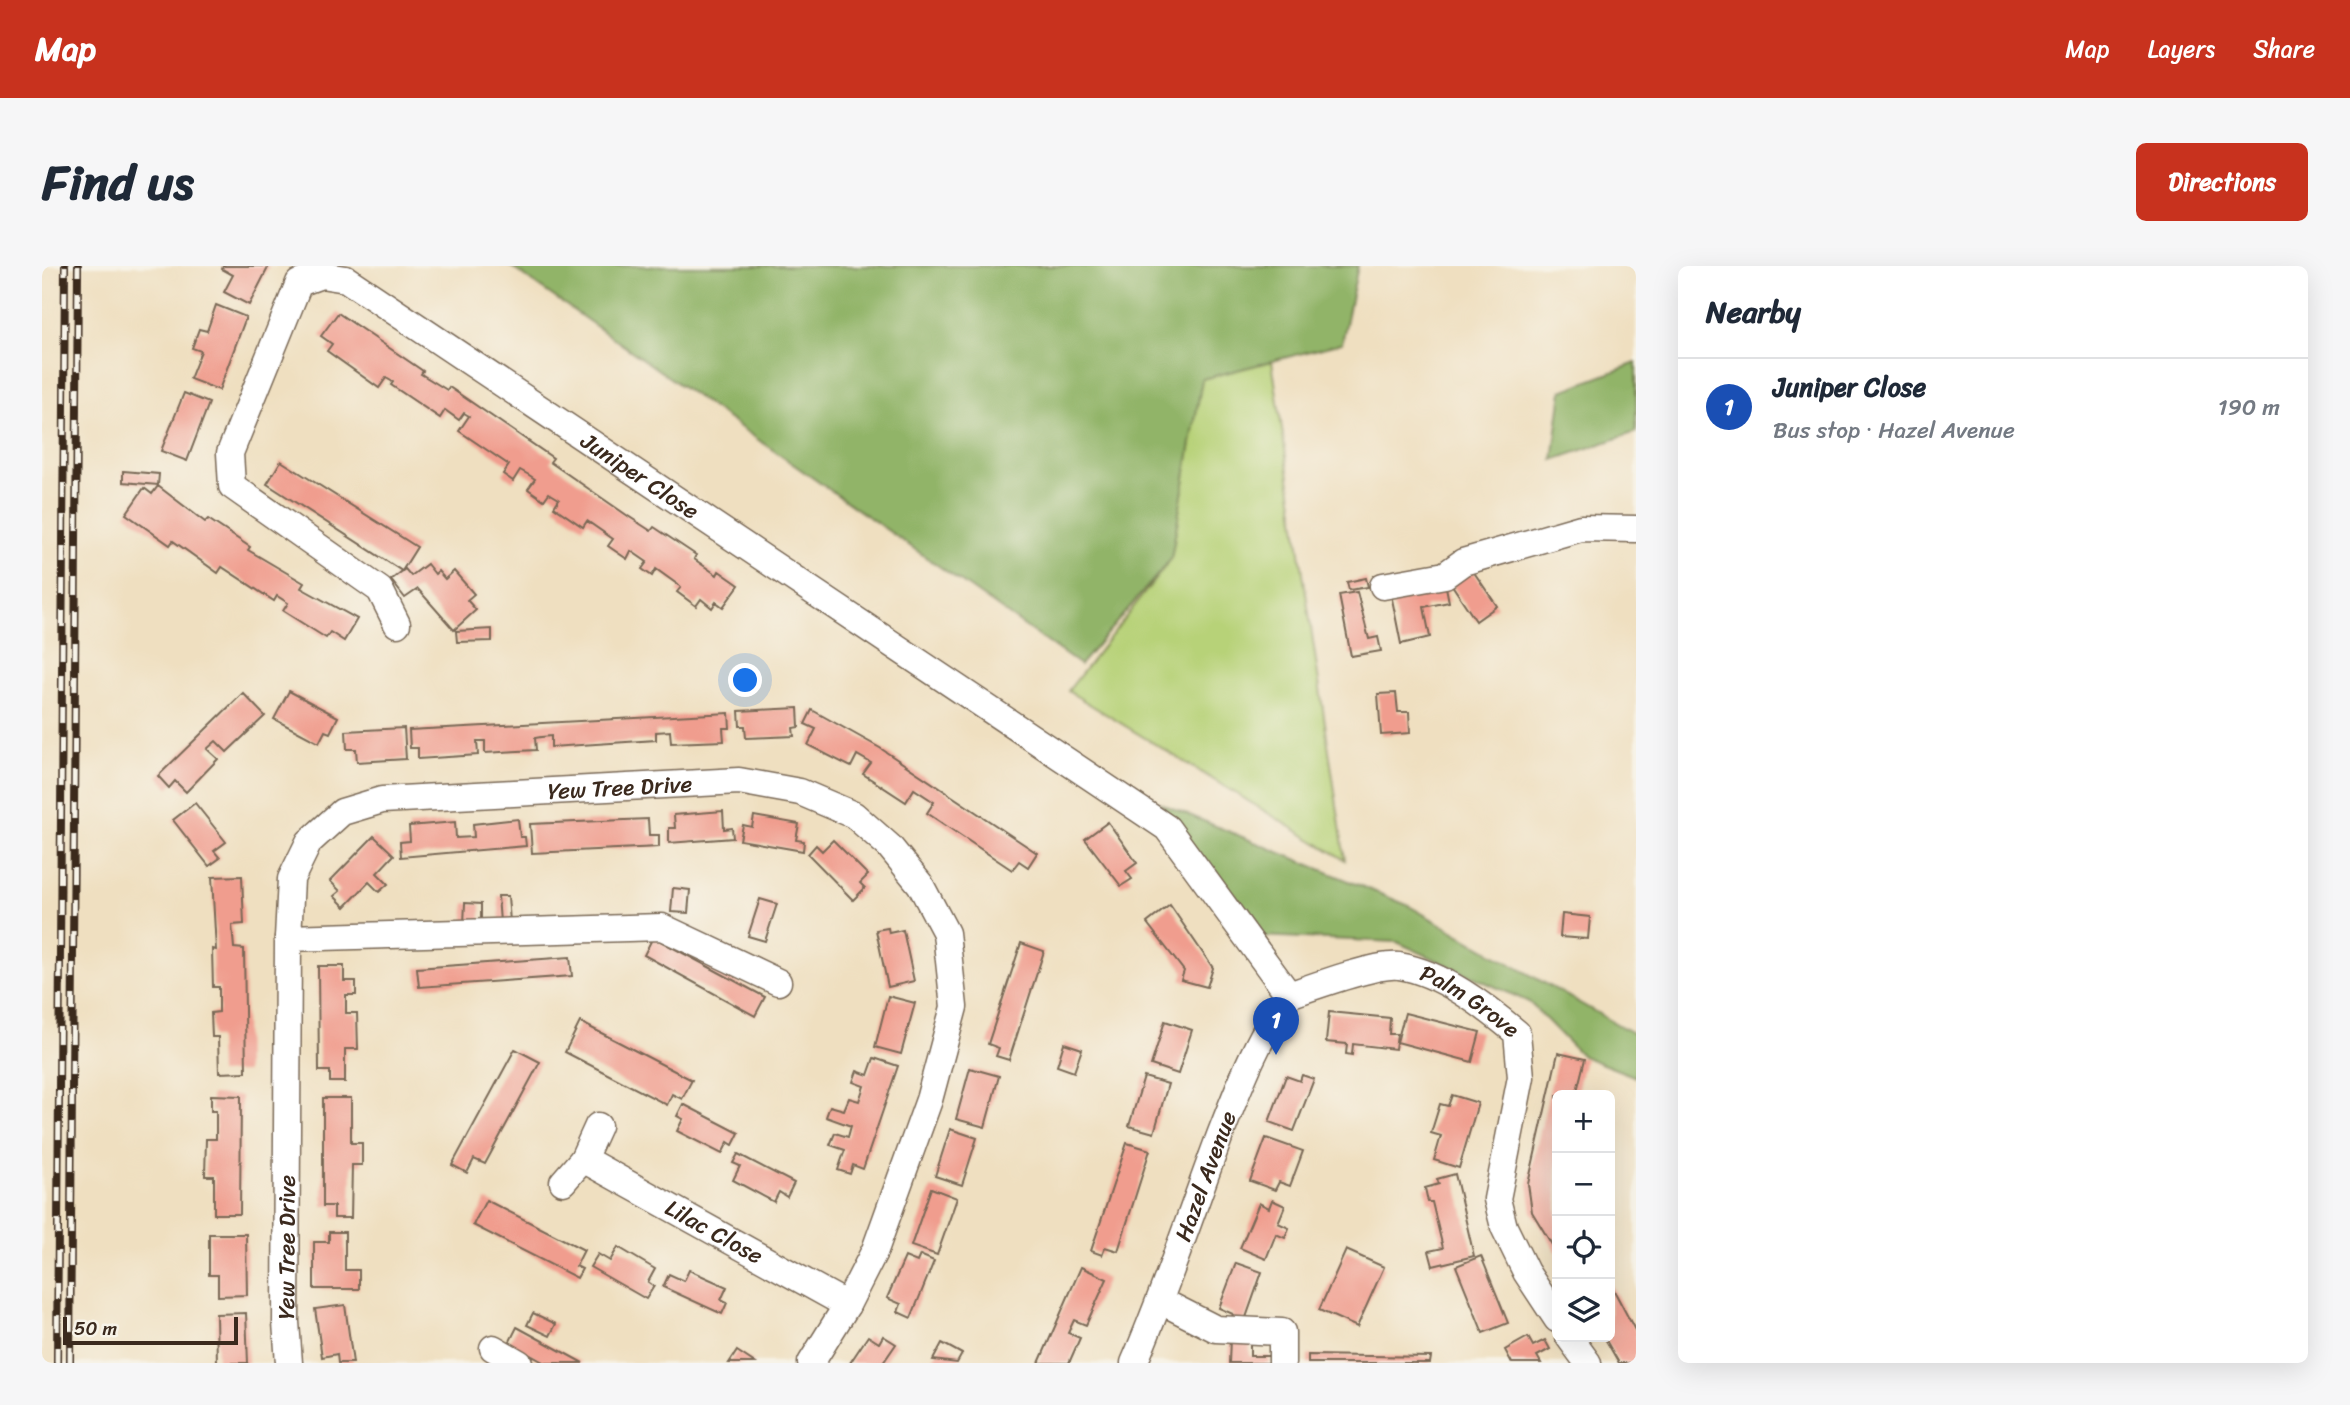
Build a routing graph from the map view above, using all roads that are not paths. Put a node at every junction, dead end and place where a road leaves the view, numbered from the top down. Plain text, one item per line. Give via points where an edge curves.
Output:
1 (1636, 529) edge
2 (1383, 586) dead end
3 (397, 624) dead end
4 (288, 938) junction
5 (778, 982) dead end
6 (1289, 995) junction
7 (598, 1126) dead end
8 (583, 1159) junction
9 (563, 1182) dead end
10 (1161, 1301) junction
11 (847, 1305) junction
12 (1552, 1311) edge
13 (1573, 1342) edge
14 (493, 1348) dead end
15 (289, 1363) edge
16 (519, 1363) edge
17 (811, 1363) edge
18 (1133, 1363) edge
19 (1282, 1363) edge
20 (1588, 1363) edge

1 - 2 street via 1581,528 1463,562 1446,575
3 - 6 street, Juniper Close via 380,590 232,486 230,453 299,283 321,275 346,279 1167,828
4 - 5 street via 662,927
4 - 11 street, Yew Tree Drive via 291,878 309,842 342,812 382,800 739,782 800,792 854,815 889,846 920,884 946,933 954,1007 899,1191
4 - 15 street, Yew Tree Drive
6 - 10 street, Hazel Avenue via 1267,1023
6 - 12 street, Palm Grove via 1338,978 1398,966 1479,1000 1517,1033 1521,1077 1497,1199 1504,1227 1526,1272
7 - 8 street
8 - 9 street
8 - 11 street, Lilac Close
10 - 18 street, Hazel Avenue
10 - 19 street via 1216,1329 1282,1332
11 - 17 street, Yew Tree Drive
13 - 20 street
14 - 16 street

